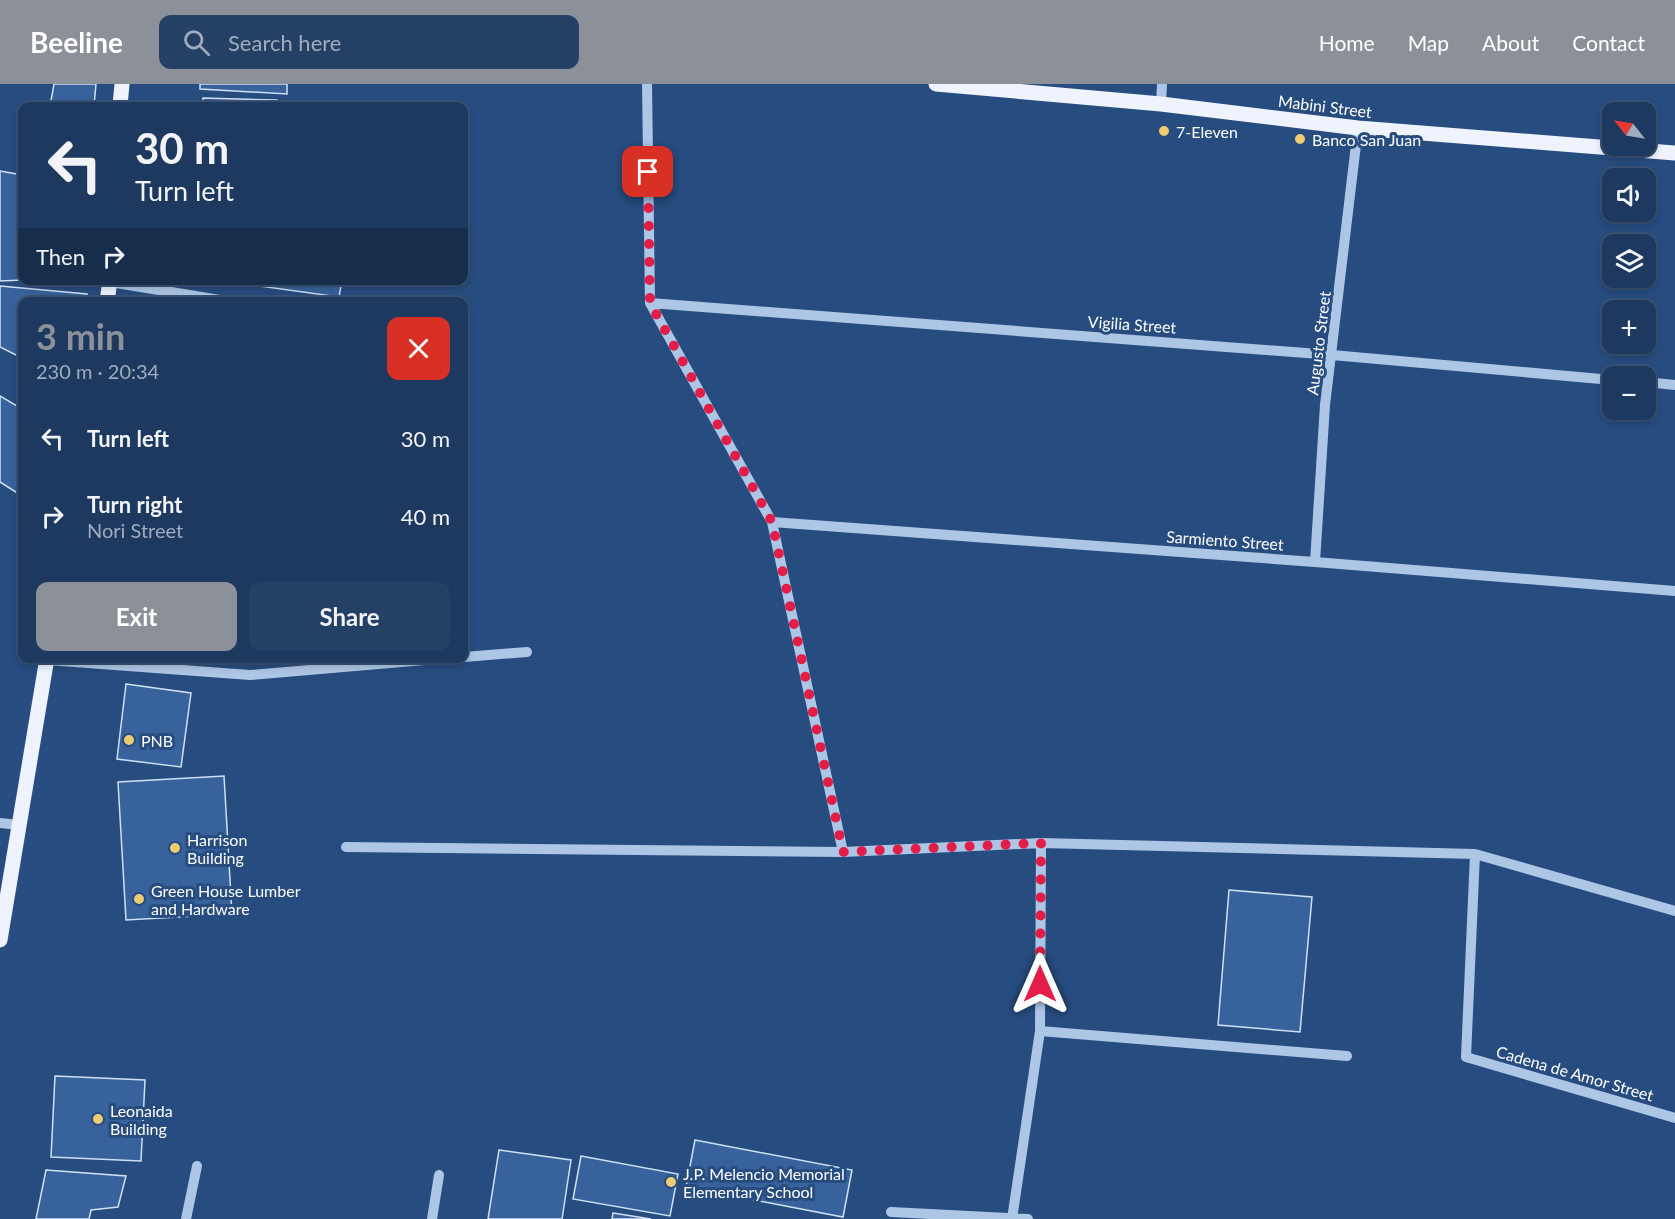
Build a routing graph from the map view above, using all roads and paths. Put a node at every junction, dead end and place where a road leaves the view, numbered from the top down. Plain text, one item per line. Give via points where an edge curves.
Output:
1 (122, 84) edge
2 (647, 84) edge
3 (936, 84) edge
4 (1162, 84) edge
5 (120, 102) edge
6 (1161, 104) junction
7 (1358, 128) junction
8 (1675, 153) edge
9 (133, 285) edge
10 (203, 297) edge
11 (650, 303) junction
12 (1332, 355) junction
13 (1602, 379) edge
14 (1656, 383) edge
15 (1675, 385) edge
16 (772, 522) junction
17 (1315, 562) junction
18 (1675, 591) edge
19 (527, 652) dead end
20 (468, 657) edge
21 (46, 663) edge
22 (98, 663) edge
23 (390, 663) edge
24 (0, 823) edge
25 (19, 825) junction
26 (1041, 843) junction
27 (346, 847) dead end
28 (843, 852) junction
29 (1475, 854) junction
30 (1675, 911) edge
31 (0, 940) edge
32 (1040, 1031) junction
33 (1347, 1056) dead end
34 (1675, 1118) edge
35 (197, 1166) dead end
36 (439, 1175) dead end
37 (891, 1212) dead end
38 (1012, 1218) edge
39 (186, 1219) edge
40 (432, 1219) edge
41 (1028, 1219) edge

1 - 5 main road
2 - 11 street
3 - 6 main road, Mabini Street
4 - 6 street
6 - 7 main road, Mabini Street
7 - 8 main road, Mabini Street
7 - 12 street, Augusto Street
9 - 10 street
11 - 12 street, Vigilia Street
11 - 16 street
12 - 13 street, Vigilia Street
12 - 17 street, Augusto Street
14 - 15 street
16 - 17 street, Sarmiento Street
16 - 28 street
17 - 18 street, Sarmiento Street
19 - 20 street
21 - 25 main road
22 - 23 street via 250,675
24 - 25 street
25 - 31 main road
26 - 28 street
26 - 29 street
26 - 32 street
27 - 28 street
29 - 30 street
29 - 34 street, Cadena de Amor Street via 1466,1057
32 - 33 street
32 - 38 street
35 - 39 street
36 - 40 street
37 - 38 street
38 - 41 street

